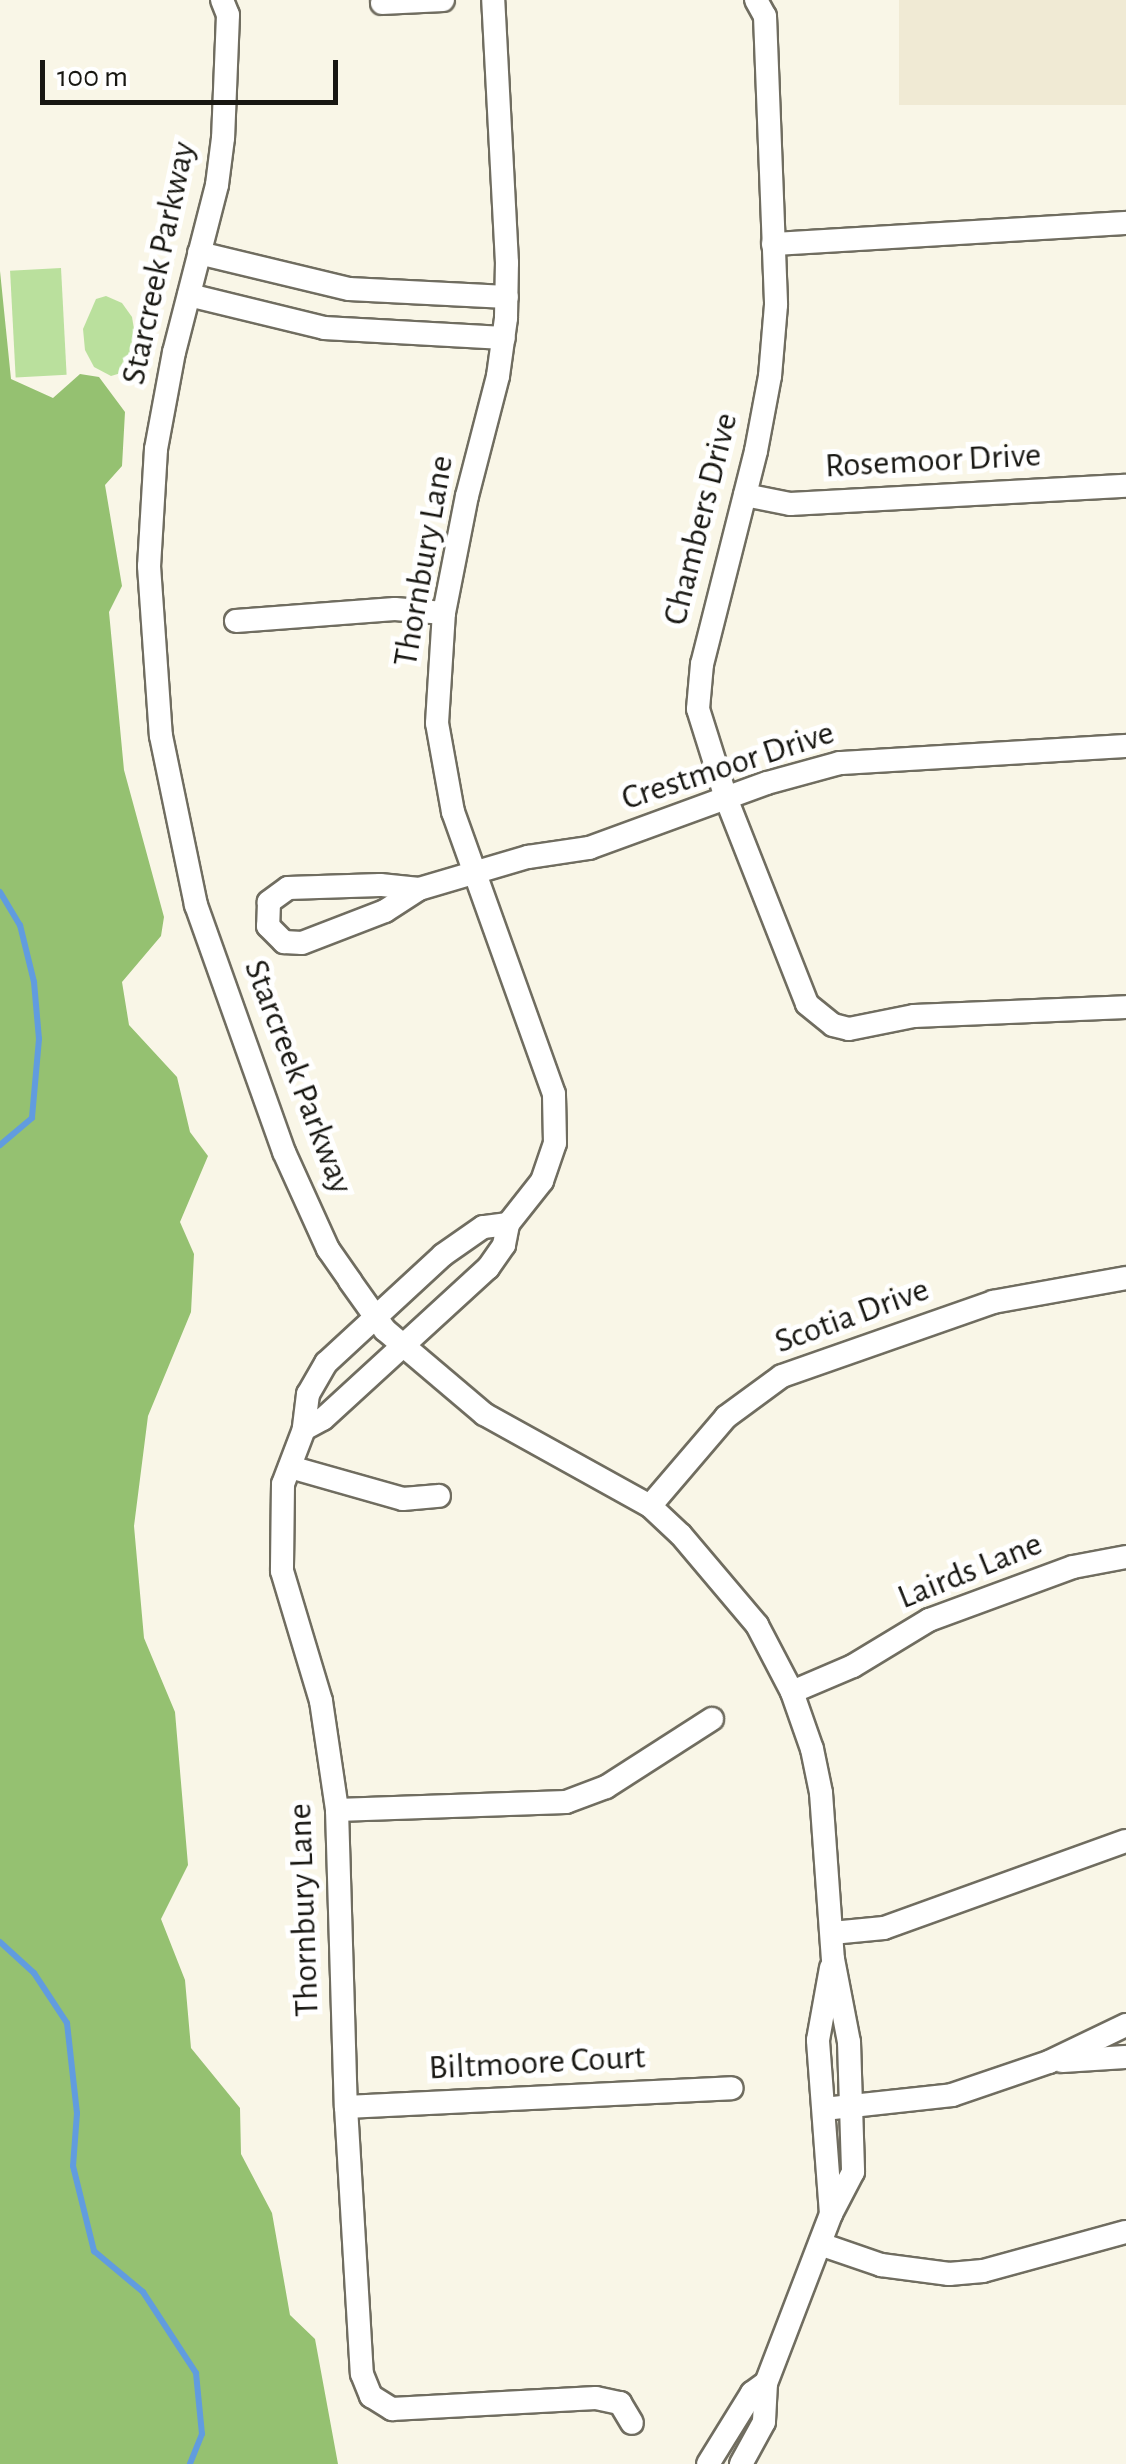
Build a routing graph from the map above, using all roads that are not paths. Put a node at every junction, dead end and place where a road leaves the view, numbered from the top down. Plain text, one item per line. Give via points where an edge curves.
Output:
1 (443, 0) edge
2 (493, 0) edge
3 (756, 0) edge
4 (382, 3) dead end
5 (229, 5) edge
6 (1126, 223) edge
7 (772, 244) junction
8 (200, 253) junction
9 (189, 295) junction
10 (507, 297) junction
11 (504, 338) junction
12 (1126, 486) edge
13 (745, 495) junction
14 (444, 613) junction
15 (236, 621) dead end
16 (1126, 746) edge
17 (726, 798) junction
18 (473, 873) junction
19 (418, 889) junction
20 (1126, 1007) edge
21 (508, 1224) junction
22 (1126, 1278) edge
23 (376, 1316) junction
24 (401, 1344) junction
25 (304, 1429) junction
26 (290, 1466) junction
27 (439, 1496) dead end
28 (650, 1506) junction
29 (1126, 1557) edge
30 (792, 1692) junction
31 (712, 1719) dead end
32 (337, 1810) junction
33 (1126, 1841) edge
34 (832, 1933) junction
35 (833, 1960) junction
36 (1126, 2025) edge
37 (1126, 2056) edge
38 (1049, 2062) junction
39 (732, 2088) dead end
40 (346, 2107) junction
41 (853, 2107) junction
42 (824, 2109) junction
43 (831, 2214) junction
44 (1126, 2232) edge
45 (820, 2244) junction
46 (766, 2383) junction
47 (632, 2422) dead end
48 (708, 2464) edge
49 (742, 2464) edge

1 - 4 street
2 - 10 street, Thornbury Lane
3 - 7 street, Chambers Drive via 765,16
5 - 8 street, Starcreek Parkway via 223,138
6 - 7 street
7 - 13 street, Chambers Drive via 770,376
8 - 9 street, Starcreek Parkway
8 - 10 street via 330,286
9 - 11 street via 324,328
9 - 23 street, Starcreek Parkway via 156,449 149,566 156,694 178,835 196,905 284,1152 328,1249
10 - 11 street, Thornbury Lane
11 - 14 street, Thornbury Lane
12 - 13 street, Rosemoor Drive via 790,504
13 - 17 street, Chambers Drive via 702,664 698,709
14 - 15 street via 395,609
14 - 18 street, Thornbury Lane via 436,690 439,744
16 - 17 street, Crestmoor Drive via 872,758 804,771
17 - 18 street, Crestmoor Drive via 589,848
17 - 20 street, Chambers Drive via 806,1004 833,1025
18 - 19 street, Crestmoor Drive
18 - 21 street, Thornbury Lane via 548,1074 556,1117 542,1181
19 - 19 street, Crestmoor Drive via 288,888 269,902 268,926 284,942 302,943 385,910
21 - 23 street, Thornbury Lane via 470,1235
21 - 24 street, Thornbury Lane via 504,1246 488,1268
22 - 28 street, Scotia Drive via 994,1302 782,1376 726,1417
23 - 24 street, Starcreek Parkway
23 - 25 street, Thornbury Lane via 315,1380
24 - 25 street, Thornbury Lane via 323,1419
24 - 28 street, Starcreek Parkway via 484,1414
25 - 26 street, Thornbury Lane
26 - 27 street via 403,1499
26 - 32 street, Thornbury Lane via 283,1484 282,1571 322,1701
28 - 30 street, Starcreek Parkway via 723,1580 757,1625
29 - 30 street, Lairds Lane via 1073,1567 929,1620 853,1666
30 - 34 street, Starcreek Parkway via 821,1794
31 - 32 street via 606,1787 566,1802
32 - 40 street, Thornbury Lane
33 - 34 street via 896,1924
34 - 35 street, Starcreek Parkway
35 - 41 street, Starcreek Parkway
35 - 42 street, Starcreek Parkway via 818,2040
36 - 38 street
37 - 38 street
38 - 41 street via 952,2095
39 - 40 street, Biltmoore Court
40 - 47 street, Thornbury Lane via 362,2374 372,2396 403,2410 596,2398 620,2403
41 - 42 street
41 - 43 street, Starcreek Parkway via 853,2172
42 - 43 street, Starcreek Parkway
43 - 45 street, Starcreek Parkway
44 - 45 street via 950,2274 881,2265
45 - 46 street, Starcreek Parkway
46 - 48 street, Starcreek Parkway via 752,2392
46 - 49 street, Starcreek Parkway via 764,2422

